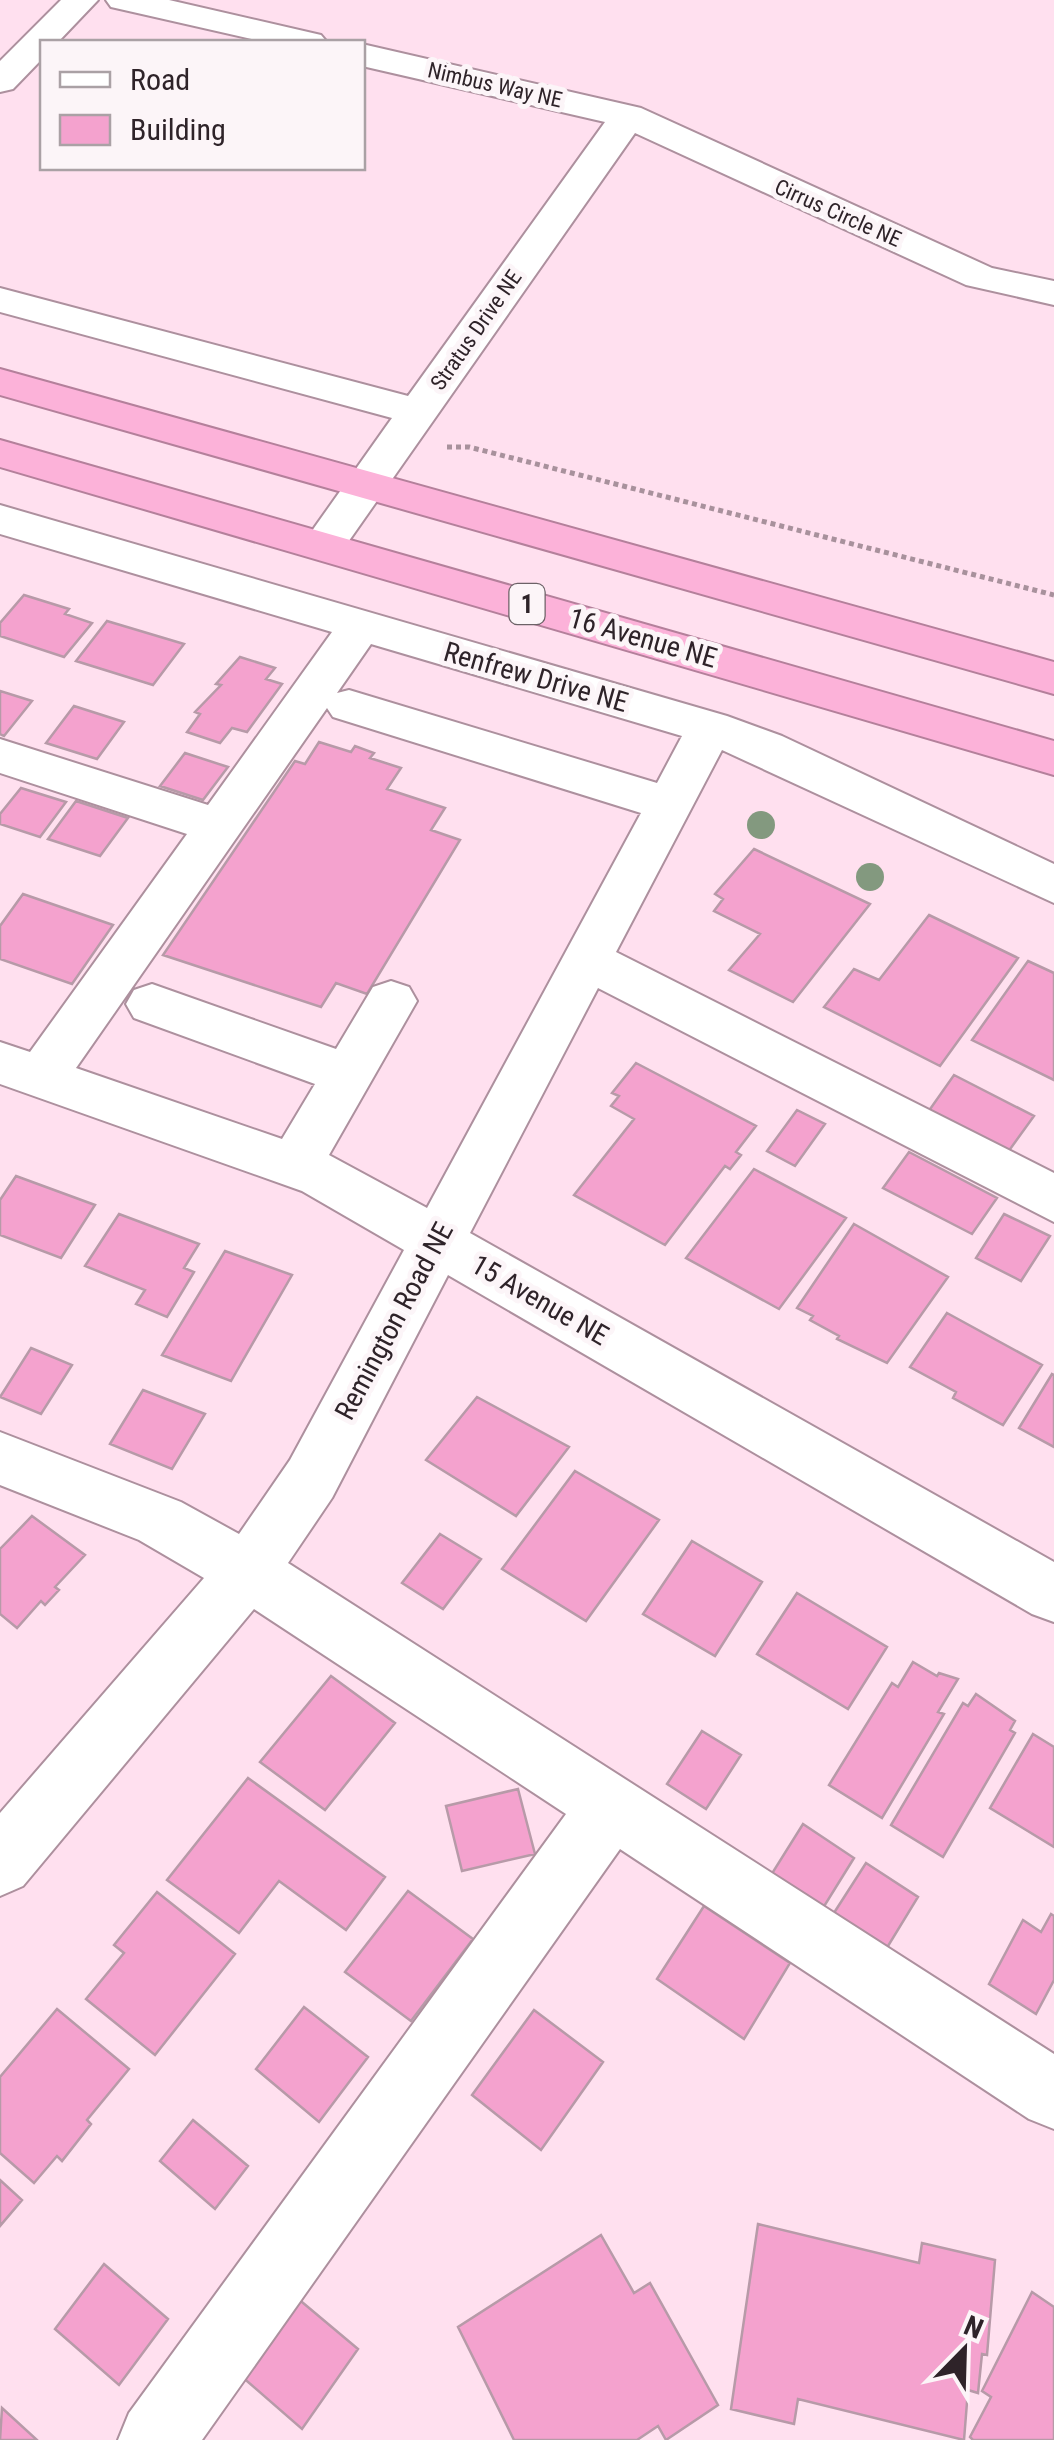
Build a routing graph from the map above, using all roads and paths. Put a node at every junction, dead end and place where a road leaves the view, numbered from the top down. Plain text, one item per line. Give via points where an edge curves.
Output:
1 (81, 0) edge
2 (123, 0) edge
3 (41, 40) edge
4 (299, 40) edge
5 (40, 41) edge
6 (365, 56) edge
7 (0, 81) edge
8 (628, 116) junction
9 (1054, 293) edge
10 (0, 300) edge
11 (0, 382) edge
12 (418, 412) junction
13 (394, 447) junction
14 (0, 454) edge
15 (368, 483) junction
16 (0, 519) edge
17 (324, 545) junction
18 (1054, 595) edge
19 (360, 626) junction
20 (1054, 678) edge
21 (349, 706) dead end
22 (710, 728) junction
23 (0, 756) edge
24 (1054, 758) edge
25 (668, 804) junction
26 (221, 827) junction
27 (1054, 885) edge
28 (586, 959) junction
29 (391, 1001) dead end
30 (152, 1004) dead end
31 (21, 1070) edge
32 (348, 1075) junction
33 (295, 1166) junction
34 (1054, 1199) edge
35 (436, 1240) junction
36 (0, 1458) edge
37 (248, 1570) junction
38 (1054, 1594) edge
39 (612, 1805) junction
40 (0, 1862) edge
41 (1054, 2094) edge
42 (156, 2440) edge

1 - 3 street
2 - 4 street
5 - 7 street
6 - 8 street, Nimbus Way NE
8 - 9 street, Cirrus Circle NE via 980,277
8 - 12 street, Stratus Drive NE
10 - 12 street
11 - 15 highway
12 - 13 street, Stratus Drive NE
13 - 15 street, Stratus Drive NE
13 - 18 path via 470,446
14 - 17 highway, 16 Avenue NE / 1
15 - 17 street, Stratus Drive NE
15 - 20 highway
16 - 19 street, Renfrew Drive NE
17 - 24 highway, 16 Avenue NE / 1
19 - 22 street, Renfrew Drive NE
19 - 26 street
21 - 25 street
22 - 25 street, Remington Road NE
22 - 27 street, Renfrew Drive NE
23 - 26 street
25 - 28 street, Remington Road NE
26 - 31 street
28 - 34 street
28 - 35 street, Remington Road NE
29 - 32 street
30 - 32 street
31 - 33 street, 15 Avenue NE
32 - 33 street
33 - 35 street, 15 Avenue NE
35 - 37 street, Remington Road NE via 311,1480
35 - 38 street, 15 Avenue NE
36 - 37 street via 160,1521
37 - 39 street
37 - 40 street, Remington Road NE
39 - 41 street
39 - 42 street

